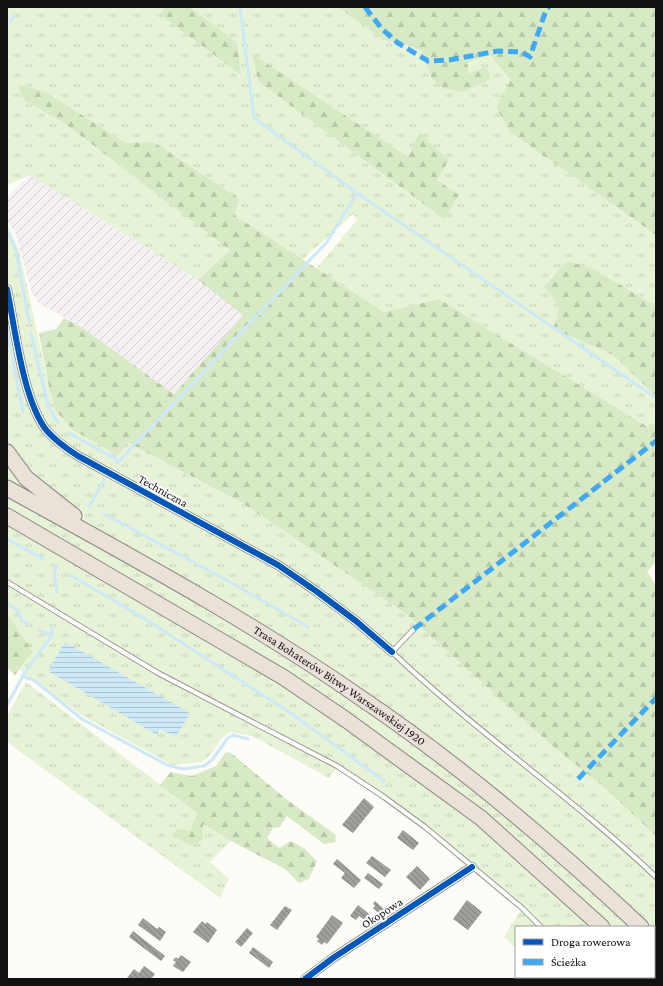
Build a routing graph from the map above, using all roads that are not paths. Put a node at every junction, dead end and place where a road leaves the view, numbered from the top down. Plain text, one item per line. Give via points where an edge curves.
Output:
1 (7, 289) edge
2 (7, 452) edge
3 (7, 488) edge
4 (7, 516) edge
5 (128, 555) junction
6 (7, 582) edge
7 (414, 629) dead end
8 (392, 652) junction
9 (472, 867) junction
10 (656, 877) edge
11 (540, 926) edge
12 (601, 926) edge
13 (640, 926) edge
14 (305, 979) edge

1 - 8 street, Techniczna via 31,400 47,430 56,439 78,456 278,566 356,621
2 - 5 highway via 26,478
3 - 5 highway, Trasa Bohaterów Bitwy Warszawskiej 1920
4 - 12 highway, Trasa Bohaterów Bitwy Warszawskiej 1920 via 283,677 345,718 481,818
5 - 13 highway, Trasa Bohaterów Bitwy Warszawskiej 1920 via 212,602 359,696 500,802 553,846
6 - 9 lane via 158,673 337,766 425,827
7 - 8 lane
8 - 10 lane via 434,690 563,795
9 - 11 lane
9 - 14 street, Okopowa via 332,958

